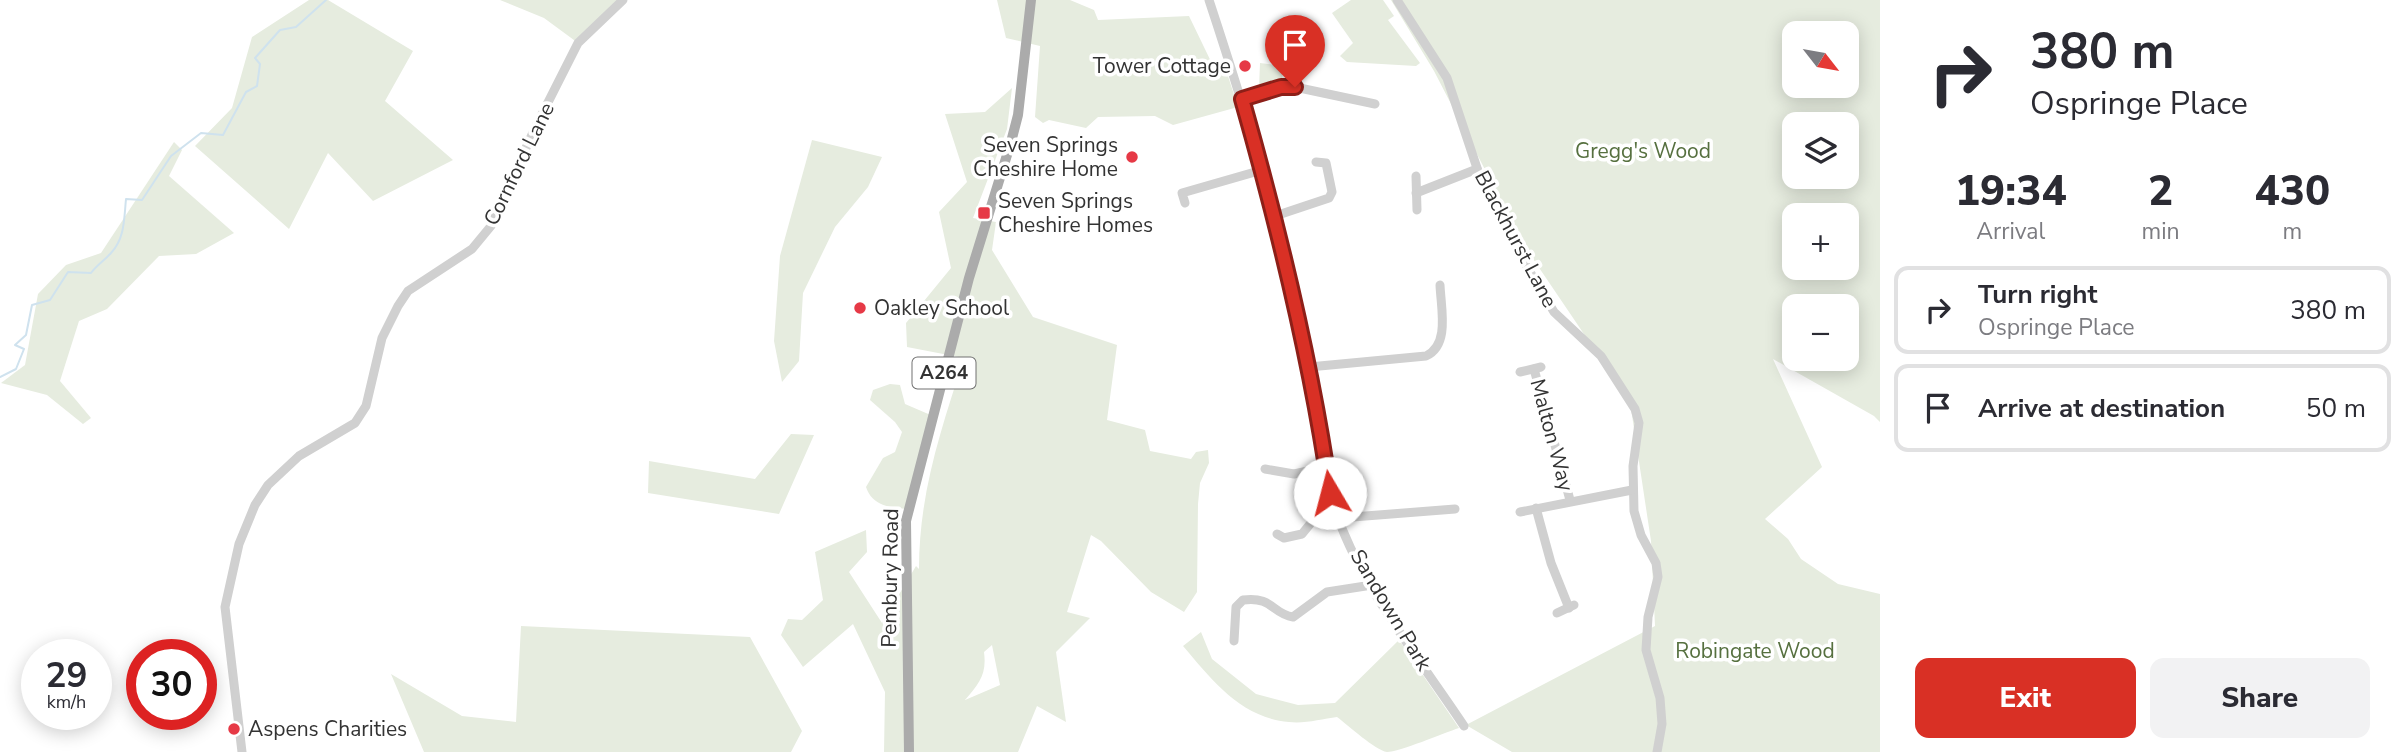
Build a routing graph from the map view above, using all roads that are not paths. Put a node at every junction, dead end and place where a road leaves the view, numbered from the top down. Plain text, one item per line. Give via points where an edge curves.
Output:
1 (624, 0) edge
2 (1031, 0) edge
3 (1209, 0) edge
4 (1397, 0) edge
5 (1242, 99) junction
6 (1375, 104) dead end
7 (1325, 161) dead end
8 (1477, 169) junction
9 (1262, 170) junction
10 (1416, 176) dead end
11 (1416, 193) junction
12 (1182, 194) dead end
13 (1417, 210) dead end
14 (1275, 216) junction
15 (1440, 285) dead end
16 (1309, 367) junction
17 (1520, 372) dead end
18 (1326, 467) junction
19 (1265, 469) dead end
20 (1633, 490) junction
21 (1332, 497) junction
22 (1441, 498) dead end
23 (1570, 500) junction
24 (1536, 508) junction
25 (1455, 509) dead end
26 (1442, 510) junction
27 (1520, 512) dead end
28 (1340, 519) junction
29 (1277, 534) dead end
30 (1372, 585) junction
31 (1557, 613) dead end
32 (1234, 641) dead end
33 (1464, 726) dead end
34 (242, 752) edge
35 (909, 752) edge
36 (1657, 752) edge

1 - 34 street, Cornford Lane via 578,43 491,226 472,249 408,291 398,306 382,338 366,406 355,423 299,456 268,485 256,505 239,544 225,607
2 - 35 main road, Pembury Road / A264 via 1011,142 972,266 906,522
3 - 5 street, Sandown Park
4 - 8 street, Blackhurst Lane via 1447,78
5 - 6 street via 1295,87
5 - 9 street, Sandown Park
7 - 14 street via 1332,192 1329,198
8 - 11 street
8 - 20 street, Blackhurst Lane via 1554,312 1601,356 1635,409 1639,423
9 - 12 street
9 - 14 street, Sandown Park
10 - 11 street
11 - 13 street
14 - 16 street, Sandown Park
15 - 16 street via 1441,342 1437,351 1426,356
16 - 18 street, Sandown Park
17 - 23 street, Malton Way via 1537,368
18 - 19 street via 1294,474
18 - 21 street, Sandown Park
20 - 23 street, Malton Way
20 - 36 street, Blackhurst Lane via 1641,535 1658,577 1646,650 1660,698
21 - 28 street, Sandown Park
21 - 29 street via 1302,534 1283,538
22 - 26 street
23 - 24 street, Malton Way
24 - 27 street, Malton Way
24 - 31 street, Malton Way via 1551,563 1571,606
25 - 26 street
26 - 28 street
28 - 30 street, Sandown Park
30 - 32 street via 1327,592 1293,617 1265,600 1243,600 1236,607
30 - 33 street, Sandown Park

